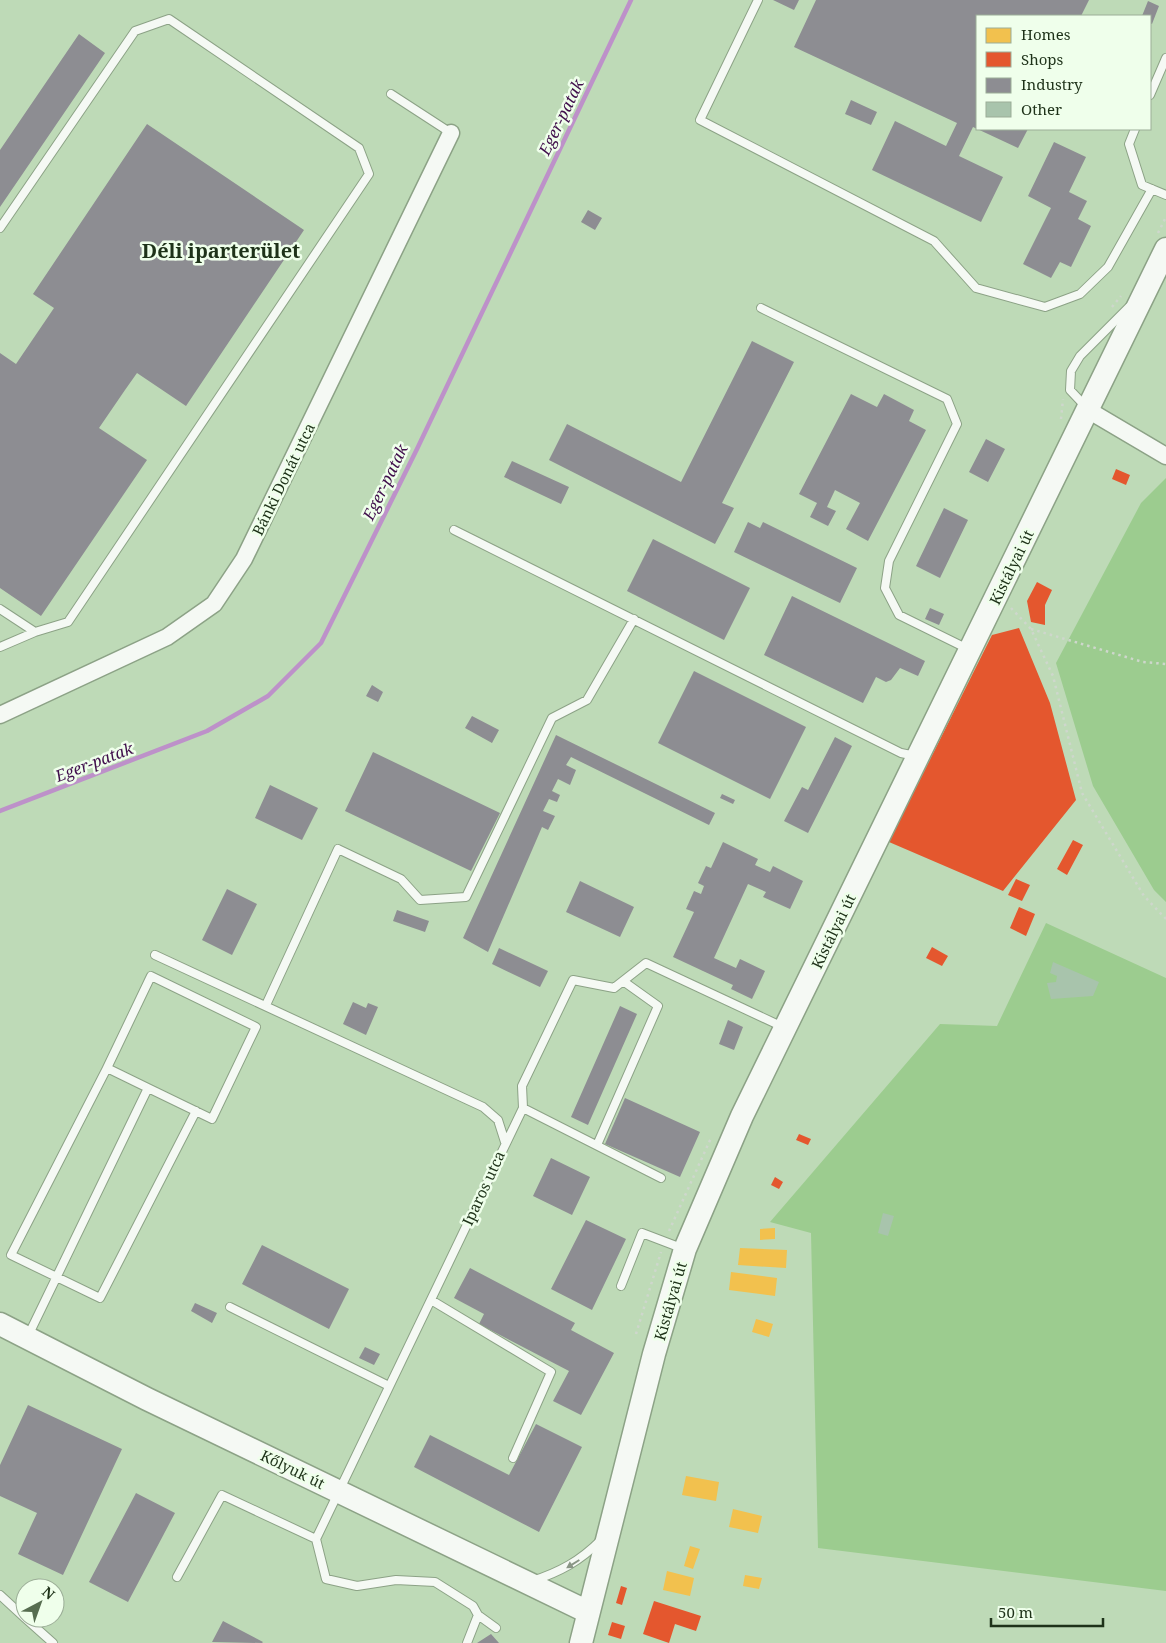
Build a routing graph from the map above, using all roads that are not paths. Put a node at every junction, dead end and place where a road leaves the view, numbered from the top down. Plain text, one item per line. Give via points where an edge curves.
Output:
1 (758, 0) edge
2 (1166, 58) edge
3 (1151, 93) edge
4 (391, 94) dead end
5 (1135, 130) edge
6 (452, 133) joint
7 (1152, 189) junction
8 (1166, 195) edge
9 (0, 228) edge
10 (1166, 249) edge
11 (1145, 292) junction
12 (761, 308) dead end
13 (1088, 410) junction
14 (1166, 456) edge
15 (454, 530) dead end
16 (0, 609) edge
17 (634, 619) junction
18 (35, 632) junction
19 (0, 647) edge
20 (970, 650) junction
21 (0, 715) edge
22 (918, 757) junction
23 (155, 955) dead end
24 (623, 981) junction
25 (266, 1005) junction
26 (785, 1028) junction
27 (107, 1068) junction
28 (148, 1088) junction
29 (523, 1108) junction
30 (196, 1111) junction
31 (505, 1142) junction
32 (597, 1145) junction
33 (661, 1178) dead end
34 (685, 1249) junction
35 (56, 1276) junction
36 (621, 1286) dead end
37 (431, 1300) junction
38 (230, 1307) dead end
39 (0, 1324) edge
40 (27, 1338) junction
41 (389, 1386) junction
42 (513, 1458) dead end
43 (340, 1491) junction
44 (609, 1532) junction
45 (316, 1539) junction
46 (178, 1577) dead end
47 (526, 1582) junction
48 (0, 1595) edge
49 (15, 1609) edge
50 (588, 1612) junction
51 (478, 1615) junction
52 (36, 1628) edge
53 (496, 1628) dead end
54 (53, 1643) edge
55 (467, 1643) edge
56 (581, 1643) edge

1 - 7 lane via 700,120 934,241 976,288 1045,307 1080,294 1108,267
2 - 3 lane
4 - 6 lane
5 - 7 lane via 1128,144 1142,184
6 - 21 street, Bánki Donát utca via 244,559 214,604 167,637
7 - 8 lane
9 - 18 lane via 135,31 169,19 359,148 369,174 68,622
10 - 11 main road, Kistályai út
11 - 13 main road, Kistályai út
11 - 13 lane via 1102,332 1071,370 1070,390
12 - 20 lane via 947,399 957,424 889,561 885,588 899,616
13 - 14 street
13 - 20 main road, Kistályai út
15 - 17 lane
16 - 18 lane
17 - 22 lane via 901,753
17 - 25 lane via 587,700 552,718 466,897 420,900 401,878 338,848
18 - 19 lane
20 - 22 main road, Kistályai út
22 - 26 main road, Kistályai út
23 - 25 lane, Iparos utca
24 - 26 lane via 646,963
24 - 29 lane via 614,988 573,980 522,1086
24 - 32 lane via 658,1006
25 - 31 lane, Iparos utca via 483,1107 498,1120
26 - 34 main road, Kistályai út via 742,1116
27 - 28 lane
27 - 30 lane via 151,976 256,1027 212,1119
27 - 35 lane via 12,1255
28 - 30 lane
28 - 35 lane
29 - 31 lane
29 - 32 lane
30 - 35 lane via 100,1298
31 - 37 lane, Iparos utca
32 - 33 lane
34 - 36 lane via 642,1233
34 - 44 main road, Kistályai út via 654,1354
35 - 40 lane
37 - 41 lane, Iparos utca
37 - 42 lane via 551,1372
38 - 41 lane
39 - 40 main road, Kőlyuk út
40 - 43 main road, Kőlyuk út
41 - 43 lane, Iparos utca
43 - 45 lane, Iparos utca
43 - 47 main road, Kőlyuk út
44 -> 47 lane via 568,1567
44 - 50 main road, Kistályai út
45 - 46 lane via 222,1495
45 - 51 lane via 326,1579 356,1586 396,1580 435,1582 473,1606
47 - 50 main road, Kőlyuk út
48 - 49 lane
50 - 56 main road, Kistályai út
51 - 53 lane
51 - 55 lane
52 - 54 lane

